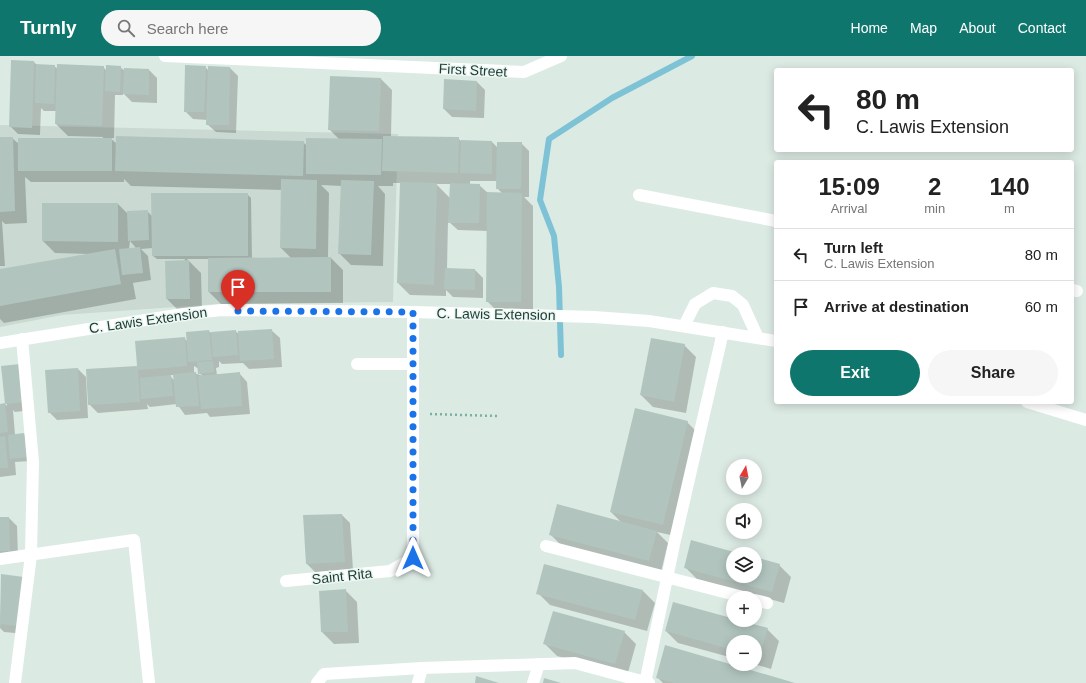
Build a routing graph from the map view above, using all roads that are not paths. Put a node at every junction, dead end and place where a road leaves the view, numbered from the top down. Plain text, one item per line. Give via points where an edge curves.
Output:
1 (165, 56) edge
2 (561, 56) edge
3 (639, 195) dead end
4 (774, 220) edge
5 (413, 312) junction
6 (684, 326) junction
7 (723, 332) junction
8 (758, 338) junction
9 (22, 339) junction
10 (774, 341) edge
11 (0, 343) edge
12 (357, 364) dead end
13 (413, 364) junction
14 (1034, 404) edge
15 (1086, 420) edge
16 (546, 546) dead end
17 (31, 555) junction
18 (0, 559) edge
19 (668, 576) junction
20 (286, 581) dead end
21 (726, 592) edge
22 (538, 664) junction
23 (422, 668) junction
24 (15, 683) edge
25 (149, 683) edge
26 (317, 683) edge
27 (418, 683) edge
28 (533, 683) edge
29 (646, 683) edge

1 - 2 street, First Street via 524,72
3 - 4 street
5 - 6 street, C. Lawis Extension via 594,317
5 - 9 street, C. Lawis Extension via 222,310
5 - 13 street, Saint Rita
6 - 7 street, C. Lawis Extension
6 - 8 street via 695,304 701,300 713,293 732,296 743,305
7 - 8 street, C. Lawis Extension
7 - 19 street
8 - 10 street, C. Lawis Extension
9 - 11 street, C. Lawis Extension
9 - 17 street via 33,462
12 - 13 street
13 - 20 street, Saint Rita via 413,558 390,571
14 - 15 street
16 - 19 street
17 - 18 street
17 - 24 street
17 - 25 street via 134,540
19 - 21 street
19 - 29 street
22 - 23 street
22 - 28 street
22 - 29 street via 575,663
23 - 26 street via 324,674
23 - 27 street

